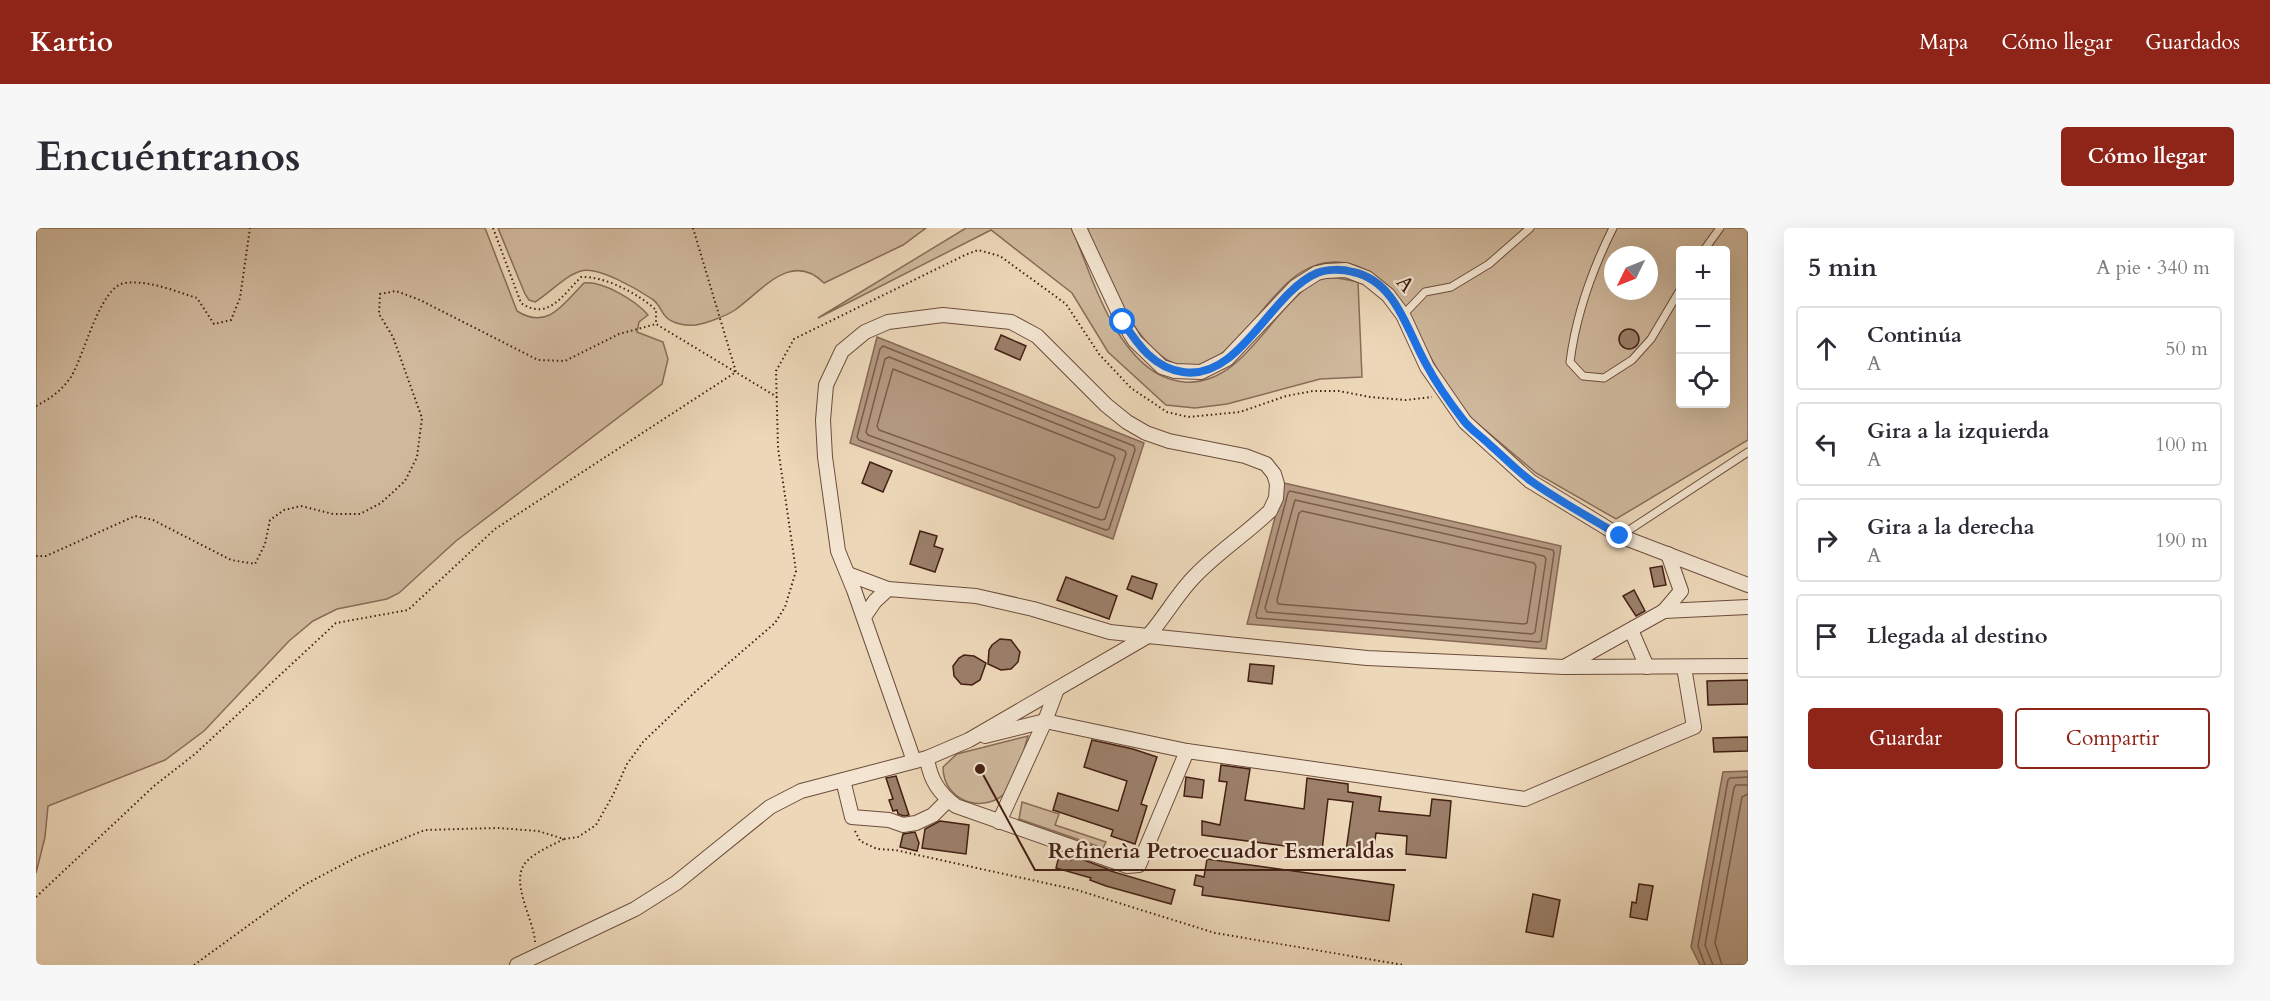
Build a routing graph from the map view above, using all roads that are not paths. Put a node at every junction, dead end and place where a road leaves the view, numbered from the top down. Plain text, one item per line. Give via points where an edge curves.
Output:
1 (1079, 228) edge
2 (1530, 228) edge
3 (1613, 228) edge
4 (1720, 228) edge
5 (1707, 246) edge
6 (1676, 297) edge
7 (1403, 315) junction
8 (1748, 452) edge
9 (1620, 536) junction
10 (1668, 554) junction
11 (848, 574) junction
12 (1748, 585) edge
13 (888, 589) junction
14 (1748, 607) edge
15 (1664, 611) junction
16 (864, 617) junction
17 (1632, 630) junction
18 (1148, 636) junction
19 (1748, 666) edge
20 (1564, 667) junction
21 (1647, 667) junction
22 (1684, 667) junction
23 (1057, 689) junction
24 (1045, 721) junction
25 (969, 740) junction
26 (1187, 751) junction
27 (920, 760) junction
28 (843, 780) junction
29 (948, 800) junction
30 (999, 822) junction
31 (517, 965) edge

1 - 7 street, A via 1135,341 1157,363 1175,371 1201,372 1227,358 1296,287 1317,273 1346,270 1367,278 1388,295
2 - 7 lane via 1489,264 1451,287 1425,292
3 - 6 lane via 1599,256 1574,334 1570,362 1583,376 1604,378 1632,360 1651,339
4 - 5 lane
7 - 9 street, A via 1423,360 1465,422 1530,481
8 - 9 lane
9 - 10 street, A
10 - 12 street, A
10 - 15 street via 1682,591
11 - 13 street
11 - 16 street
11 - 18 street via 838,551 823,420 826,385 842,351 865,332 888,322 943,315 1011,322 1037,336 1106,405 1146,433 1259,460 1274,474 1276,498 1270,511 1196,574
13 - 16 street
13 - 18 street via 976,596 1110,632
14 - 15 street
15 - 17 street
16 - 27 street
17 - 20 street
17 - 21 street
18 - 20 street via 1367,658
18 - 23 street
19 - 22 street
20 - 21 street
21 - 22 street
22 - 26 street via 1694,727 1525,799
23 - 24 street
23 - 25 street
24 - 25 street
24 - 26 street
24 - 30 street
25 - 27 street
26 - 30 street via 1139,865 1127,866
27 - 28 street
27 - 29 street
28 - 29 street via 852,817 903,825 916,823 938,811
28 - 31 street via 801,791 770,807 676,883 635,909
29 - 30 street

